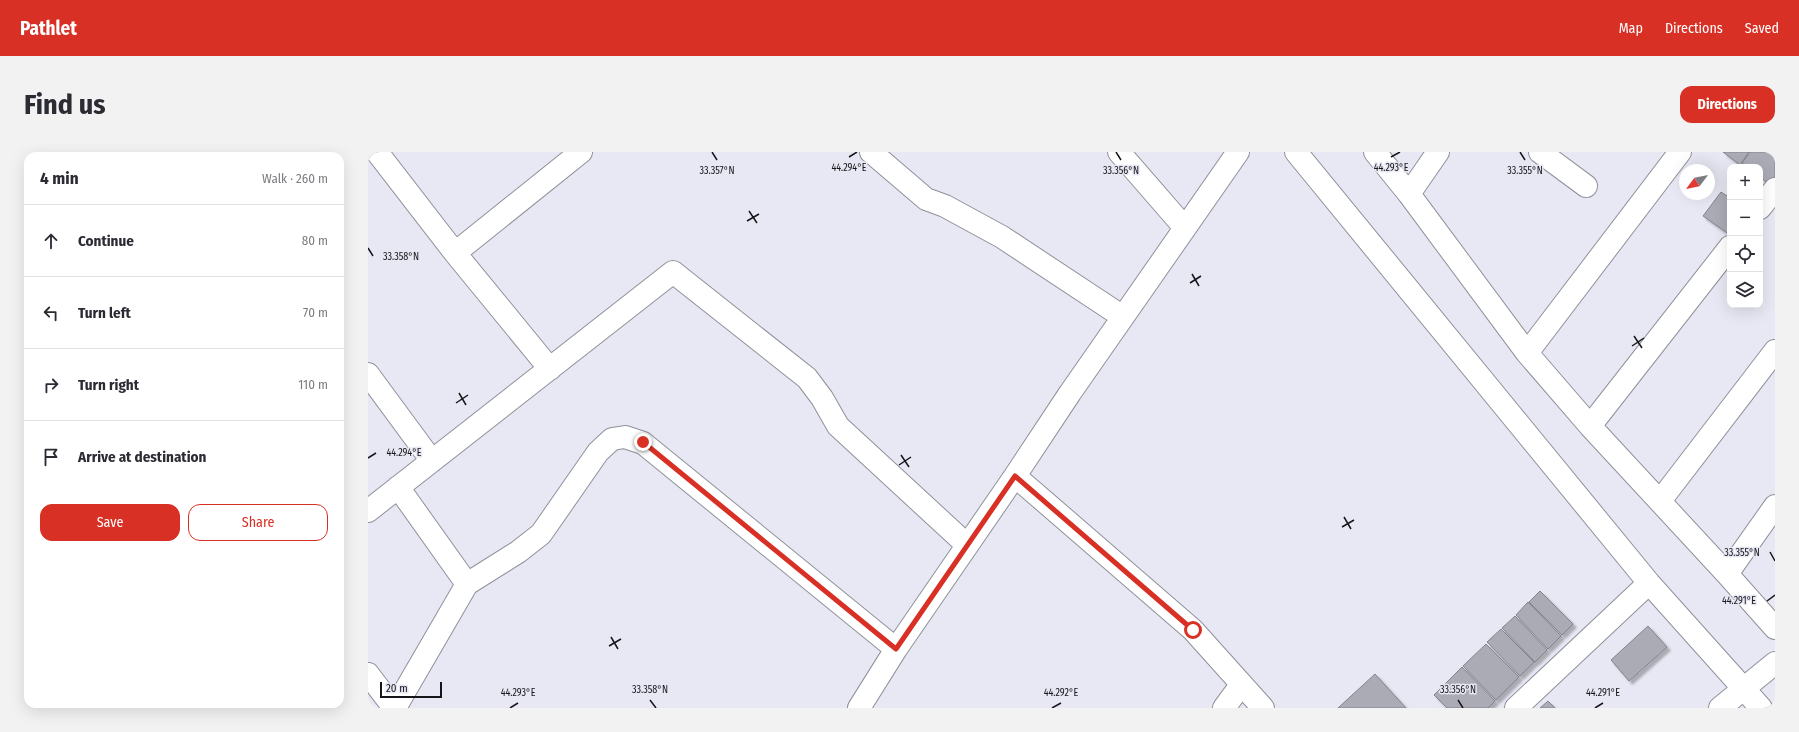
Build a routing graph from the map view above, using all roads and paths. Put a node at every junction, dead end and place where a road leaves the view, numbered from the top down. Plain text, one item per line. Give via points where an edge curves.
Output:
1 (377, 152) edge
2 (581, 152) edge
3 (872, 152) edge
4 (1119, 152) edge
5 (1238, 152) edge
6 (1296, 152) edge
7 (1375, 152) edge
8 (1438, 152) edge
9 (1540, 152) edge
10 (1680, 152) edge
11 (1586, 186) dead end
12 (1775, 189) edge
13 (1409, 194) junction
14 (1763, 204) edge
15 (1185, 228) junction
16 (1727, 251) edge
17 (455, 253) junction
18 (1123, 317) junction
19 (1775, 350) edge
20 (1527, 353) junction
21 (550, 368) junction
22 (368, 374) edge
23 (1590, 426) junction
24 (432, 461) junction
25 (1015, 476) junction
26 (398, 487) junction
27 (1660, 501) junction
28 (1775, 506) edge
29 (368, 511) edge
30 (968, 546) junction
31 (1727, 574) junction
32 (1649, 583) junction
33 (467, 584) junction
34 (1775, 628) edge
35 (896, 649) junction
36 (1775, 663) edge
37 (368, 674) edge
38 (1241, 685) junction
39 (1742, 688) junction
40 (395, 708) edge
41 (859, 708) edge
42 (1224, 708) edge
43 (1263, 708) edge
44 (1516, 708) edge
45 (1720, 708) edge
46 (1761, 708) edge

1 - 17 street
2 - 17 street
3 - 18 street via 926,199 945,206 1002,237
4 - 15 street
5 - 15 street
6 - 32 street
7 - 13 street
8 - 13 street
9 - 11 street
10 - 20 street
12 - 14 street
13 - 20 street
15 - 18 street
16 - 23 street
17 - 21 street
18 - 25 street
19 - 27 street
20 - 23 street
21 - 24 street
21 - 30 street via 673,272 807,378 838,426
22 - 24 street
23 - 27 street
24 - 26 street
25 - 30 street
25 - 38 street via 1193,630
26 - 29 street
26 - 33 street
27 - 31 street
28 - 31 street
30 - 35 street
31 - 34 street
32 - 39 street
32 - 44 street
33 - 35 street via 518,552 541,534 598,452 612,440 625,437 643,442
33 - 40 street
35 - 41 street
36 - 39 street
37 - 40 street
38 - 42 street
38 - 43 street
39 - 45 street
39 - 46 street

